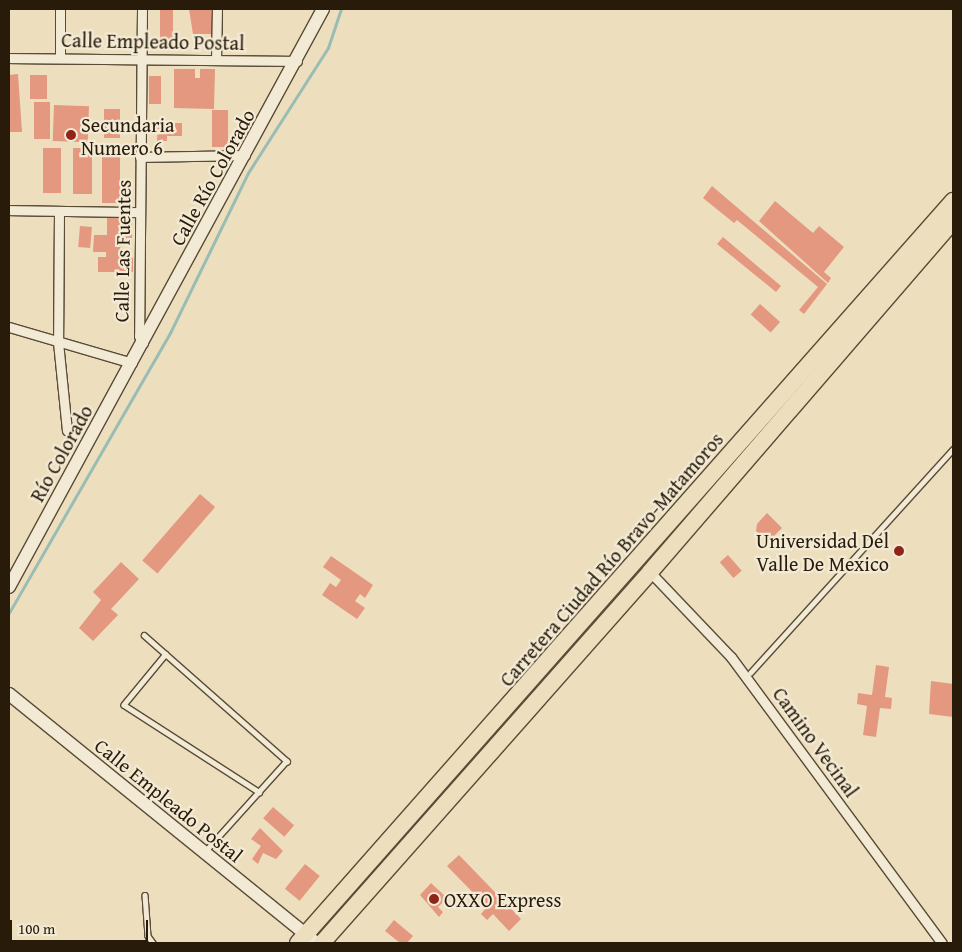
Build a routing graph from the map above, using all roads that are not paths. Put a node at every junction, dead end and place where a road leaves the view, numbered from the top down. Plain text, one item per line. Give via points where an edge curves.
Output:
1 (60, 9) edge
2 (142, 9) edge
3 (217, 9) edge
4 (323, 9) edge
5 (9, 58) edge
6 (60, 58) junction
7 (141, 59) junction
8 (216, 60) junction
9 (297, 61) junction
10 (245, 155) junction
11 (140, 157) junction
12 (953, 201) edge
13 (9, 210) edge
14 (59, 211) junction
15 (140, 212) junction
16 (953, 223) edge
17 (931, 237) junction
18 (9, 327) edge
19 (58, 342) junction
20 (143, 343) junction
21 (132, 363) junction
22 (68, 431) dead end
23 (953, 449) edge
24 (741, 455) junction
25 (650, 572) junction
26 (9, 587) edge
27 (144, 635) dead end
28 (166, 654) junction
29 (750, 673) dead end
30 (9, 694) edge
31 (510, 718) junction
32 (259, 792) junction
33 (204, 852) junction
34 (365, 882) junction
35 (145, 895) dead end
36 (307, 940) edge
37 (153, 943) edge
38 (322, 943) edge
39 (942, 943) edge

1 - 6 street
2 - 7 street, Calle Las Fuentes
3 - 8 street
4 - 9 street, Calle Río Colorado
5 - 6 street, Calle Empleado Postal
6 - 7 street, Calle Empleado Postal
7 - 8 street, Calle Empleado Postal
7 - 11 street, Calle Las Fuentes
8 - 9 street, Calle Empleado Postal
9 - 10 street, Calle Río Colorado
10 - 11 street
10 - 20 street, Calle Río Colorado
11 - 15 street, Calle Las Fuentes
12 - 17 highway
13 - 14 street
14 - 15 street
14 - 19 street
15 - 20 street, Calle Las Fuentes via 139,336
16 - 17 highway
17 - 24 highway
18 - 19 street
19 - 21 street
19 - 22 street
20 - 21 street, Calle Río Colorado
21 - 26 street, Río Colorado
23 - 29 lane
24 - 25 highway
24 - 31 highway, Carretera Ciudad Río Bravo-Matamoros
25 - 31 highway
25 - 39 street, Camino Vecinal via 731,657
27 - 28 lane
28 - 32 lane via 288,761
28 - 32 lane via 124,705
30 - 33 street, Calle Empleado Postal
31 - 34 highway
32 - 33 lane
33 - 36 street, Calle Empleado Postal
34 - 36 highway
34 - 38 highway
35 - 37 lane via 148,936

